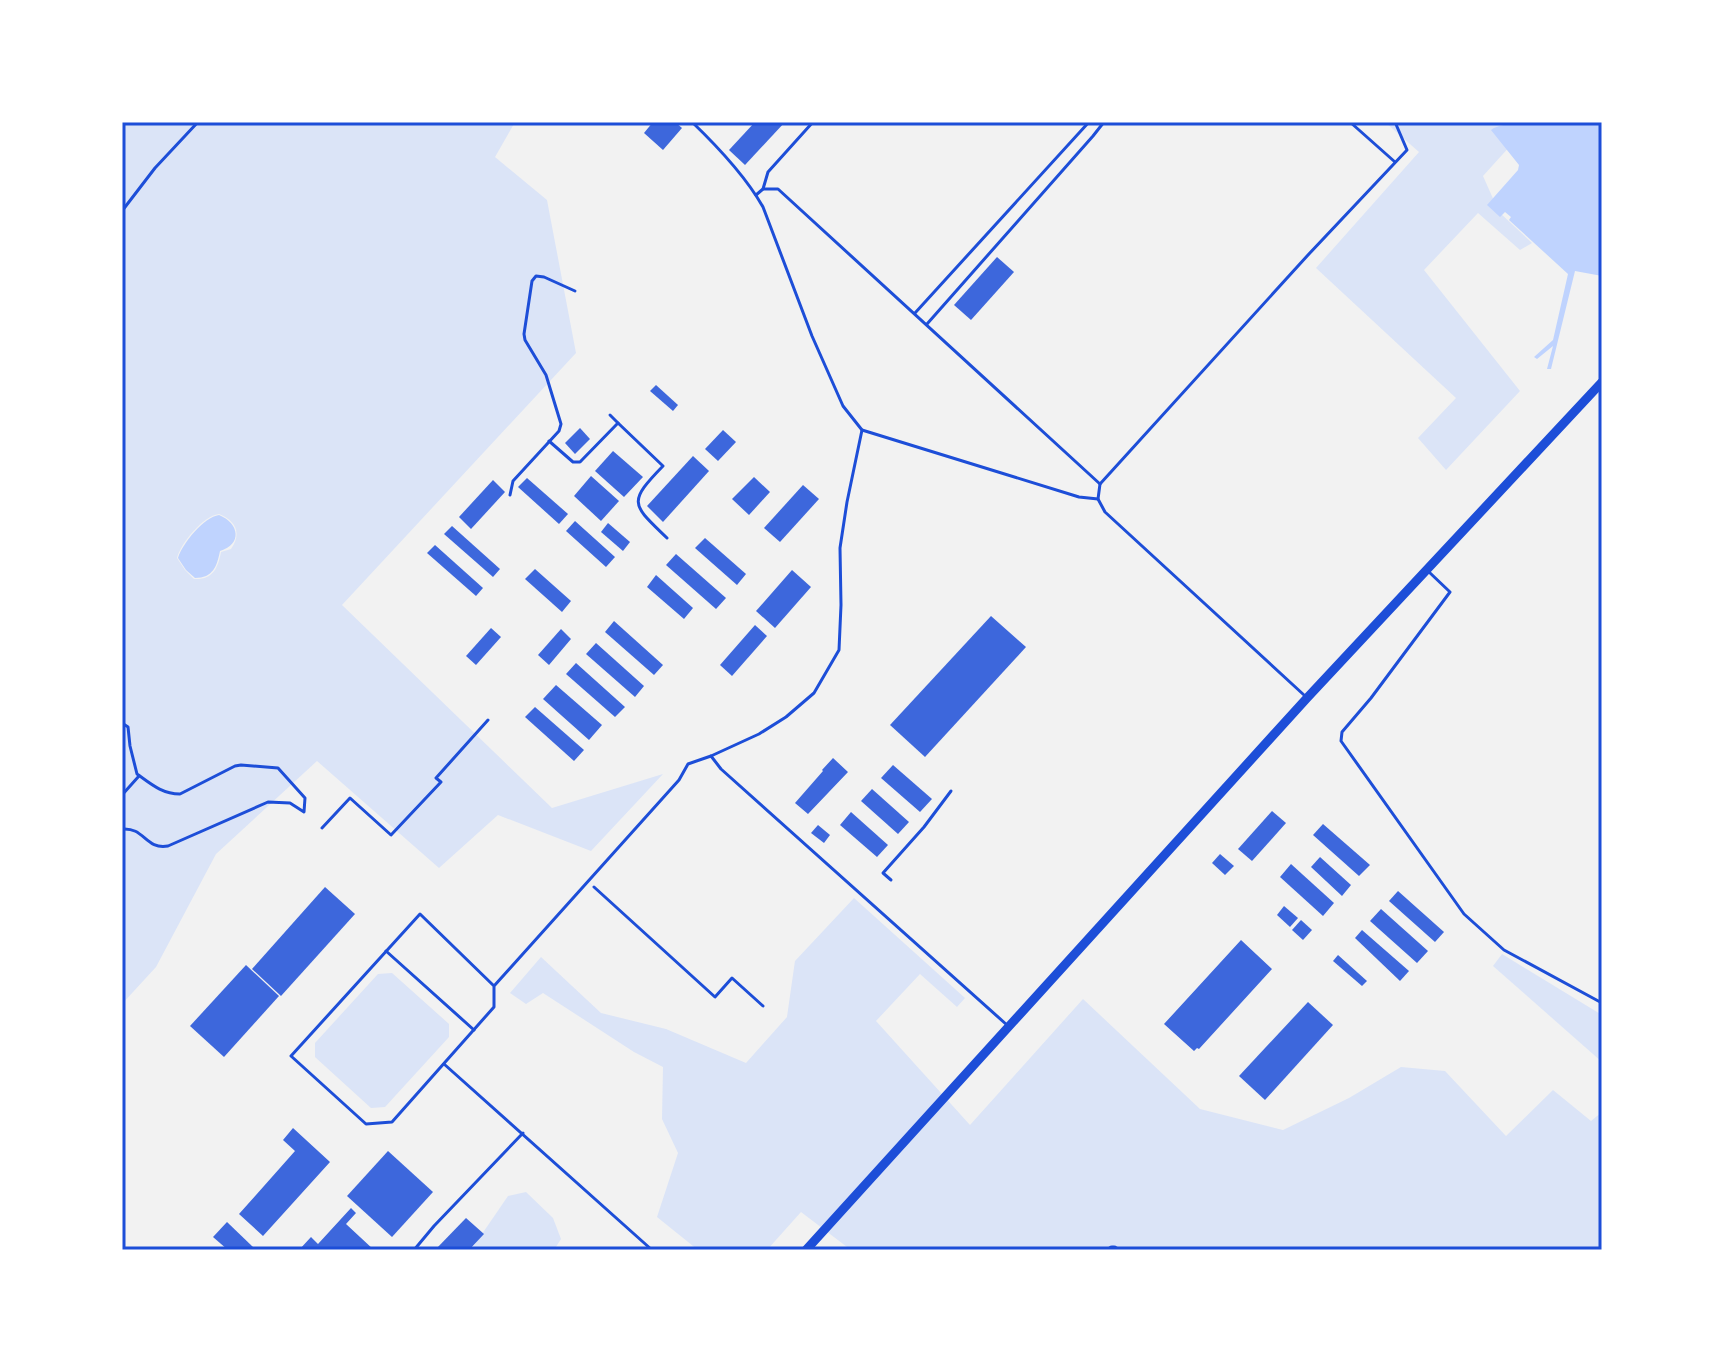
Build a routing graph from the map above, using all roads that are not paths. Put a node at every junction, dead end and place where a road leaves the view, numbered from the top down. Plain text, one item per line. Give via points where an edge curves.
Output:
1 (692, 122) edge
2 (813, 122) edge
3 (1089, 122) edge
4 (1104, 122) edge
5 (1350, 122) edge
6 (1395, 122) edge
7 (1395, 162) junction
8 (763, 189) junction
9 (756, 195) junction
10 (915, 313) junction
11 (926, 325) junction
12 (1602, 382) edge
13 (862, 430) junction
14 (1100, 484) junction
15 (1098, 499) junction
16 (1426, 570) junction
17 (1307, 698) junction
18 (711, 756) junction
19 (386, 951) junction
20 (494, 986) junction
21 (1602, 1003) edge
22 (1009, 1027) junction
23 (474, 1030) junction
24 (444, 1064) junction
25 (523, 1133) junction
26 (414, 1250) edge
27 (652, 1250) edge
28 (806, 1250) edge

1 - 9 lane
2 - 8 lane via 768,172
3 - 10 lane
4 - 11 lane
5 - 7 lane
6 - 7 lane via 1407,150
7 - 14 lane
8 - 9 lane
8 - 10 lane via 778,189
9 - 13 lane via 843,406
10 - 11 lane
11 - 14 lane
12 - 16 street
13 - 15 lane
13 - 18 lane via 840,548 839,650 814,693 795,709 759,734
14 - 15 lane
15 - 17 lane via 1105,512
16 - 17 street
16 - 21 lane via 1450,592 1342,732 1341,741 1464,914 1504,950
17 - 22 street
18 - 20 lane via 688,764
18 - 22 lane
19 - 20 lane via 420,914
19 - 23 lane
19 - 24 lane via 291,1056 366,1124 392,1122
20 - 23 lane via 494,1007
22 - 28 street
23 - 24 lane
24 - 25 lane
25 - 26 lane
25 - 27 lane

